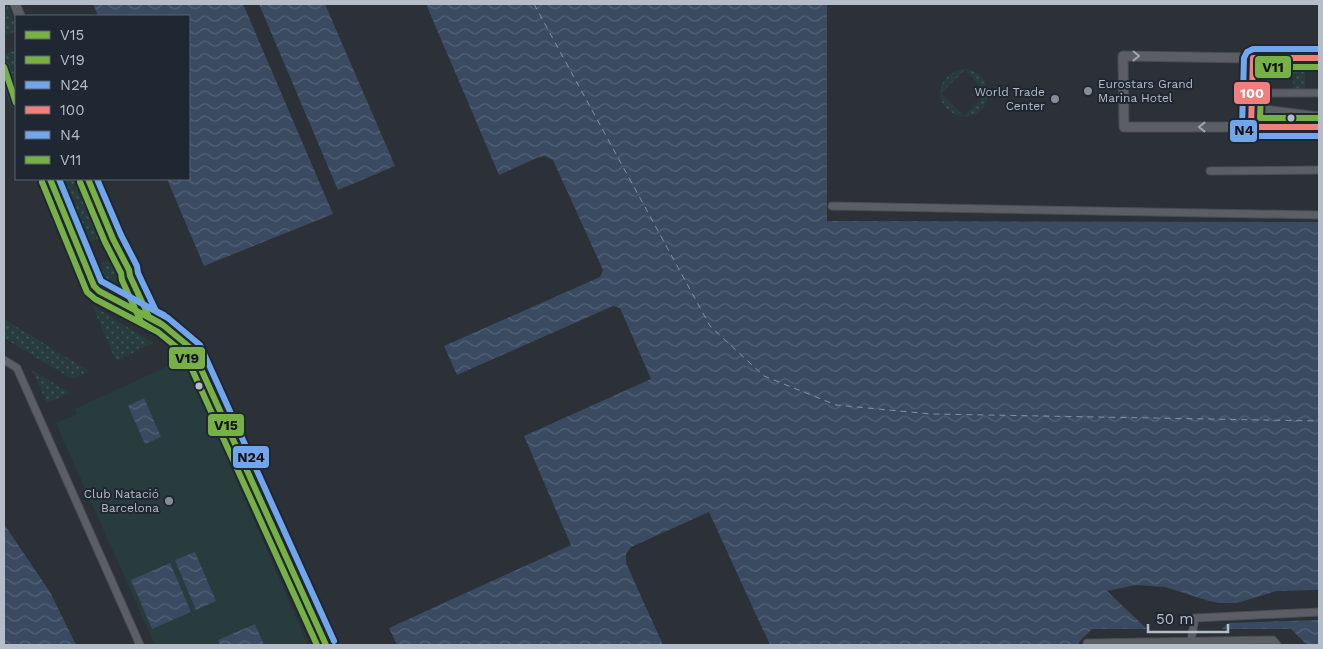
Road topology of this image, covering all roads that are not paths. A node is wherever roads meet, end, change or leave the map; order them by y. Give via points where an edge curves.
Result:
1 (1253, 58) junction
2 (1319, 58) edge
3 (1319, 67) edge
4 (4, 68) edge
5 (1260, 92) junction
6 (1319, 92) edge
7 (15, 99) edge
8 (1319, 116) edge
9 (1251, 126) junction
10 (1319, 127) edge
11 (1319, 170) edge
12 (1210, 171) dead end
13 (50, 180) edge
14 (88, 180) edge
15 (832, 206) dead end
16 (1319, 215) edge
17 (130, 276) junction
18 (105, 294) junction
19 (149, 318) junction
20 (4, 360) edge
21 (1319, 612) edge
22 (1191, 641) junction
23 (1087, 643) dead end
24 (140, 645) edge
25 (326, 645) edge
26 (1277, 645) edge

1 - 2 street
1 - 9 street
9 -> 1 street via 1124,127 1123,56
3 - 5 street via 1264,69
4 - 7 street
5 - 6 street
5 - 8 street via 1263,109
9 - 10 street
11 - 12 street
13 - 18 street via 92,279 99,291
14 - 17 street
15 - 16 street
17 - 18 street via 129,283 120,293
17 - 19 street
18 - 19 street
19 - 25 street via 163,325 192,349
20 - 24 street via 17,368
21 - 22 street via 1195,618
22 - 23 street
22 - 26 street via 1273,640

